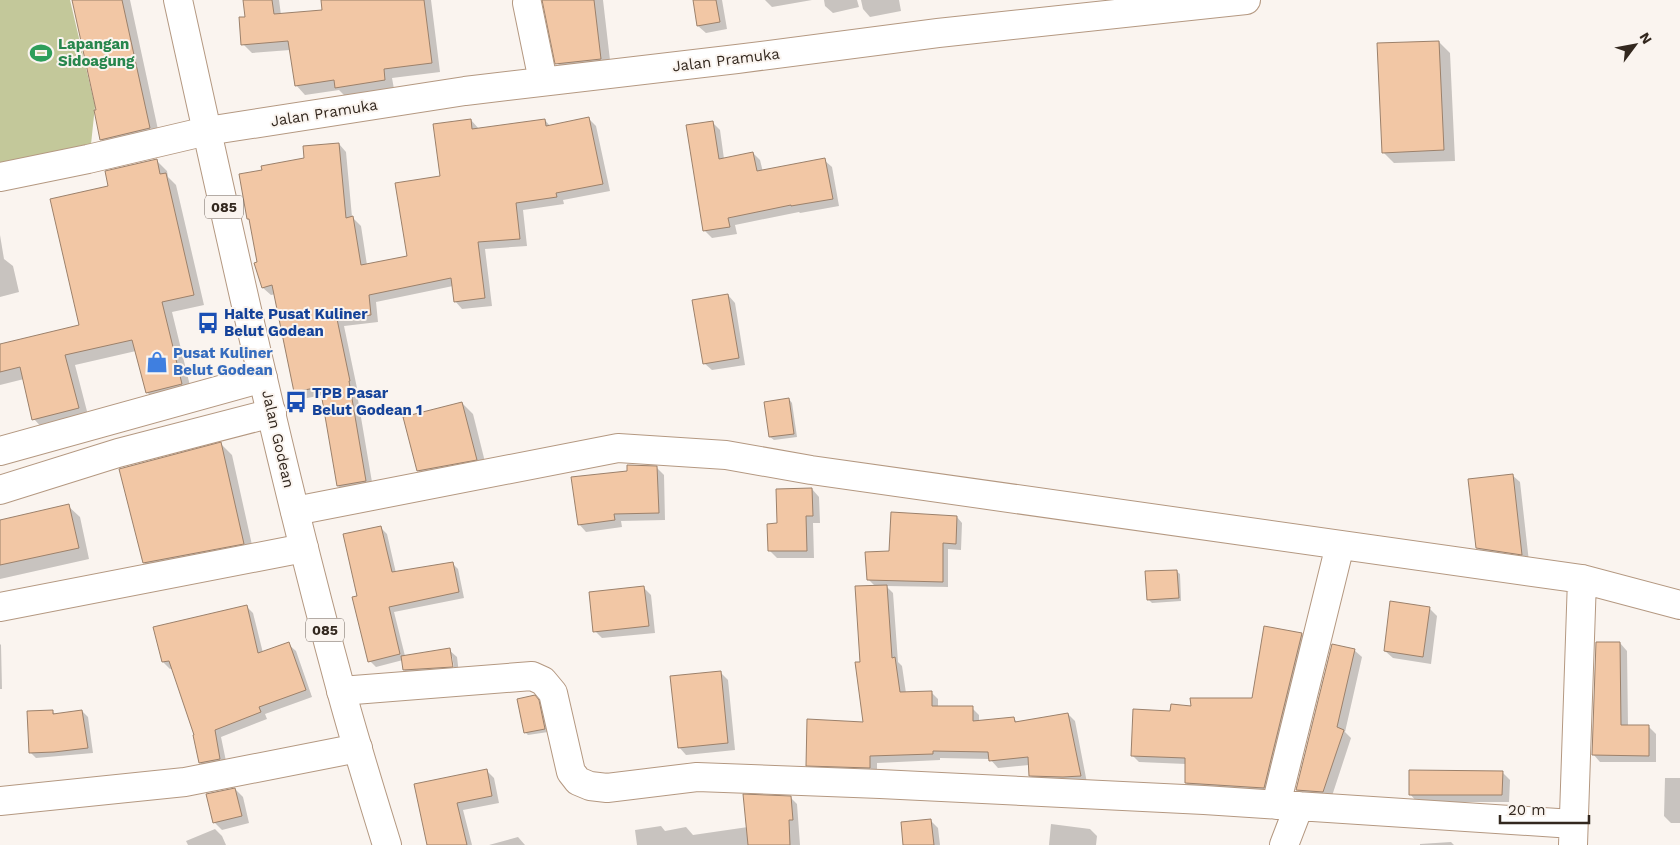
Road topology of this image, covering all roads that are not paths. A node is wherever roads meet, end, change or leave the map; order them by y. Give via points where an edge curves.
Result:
1 (178, 0) edge
2 (1246, 0) edge
3 (527, 2) dead end
4 (543, 81) junction
5 (207, 131) junction
6 (0, 177) edge
7 (263, 378) junction
8 (272, 414) junction
9 (0, 451) edge
10 (0, 490) edge
11 (295, 511) junction
12 (1340, 545) junction
13 (304, 548) junction
14 (1582, 578) junction
15 (1680, 605) edge
16 (0, 607) edge
17 (341, 691) junction
18 (358, 748) junction
19 (0, 801) edge
20 (1287, 806) junction
21 (1573, 834) edge
22 (387, 845) edge
23 (1284, 845) edge

1 - 5 street, Jalan Godean / 085
2 - 4 street, Jalan Pramuka via 938,32
3 - 4 street
4 - 5 street, Jalan Pramuka
5 - 6 street, Jalan Pramuka
5 - 7 street, Jalan Godean / 085
7 - 8 street, Jalan Godean / 085
7 - 9 street
8 - 10 street via 118,454
8 - 11 street, Jalan Godean / 085
11 - 12 street via 618,448 726,455 811,470
11 - 13 street, Jalan Godean / 085
12 - 14 street
12 - 20 street
13 - 16 street
13 - 17 street, Jalan Godean / 085
14 - 15 street
14 - 21 street
17 - 18 street, Jalan Godean / 085
17 - 20 street via 532,676 543,681 553,693 570,772 578,781 590,786 607,788 707,778
18 - 19 street via 185,782
18 - 22 street, Jalan Godean / 085
20 - 21 street
20 - 23 street

